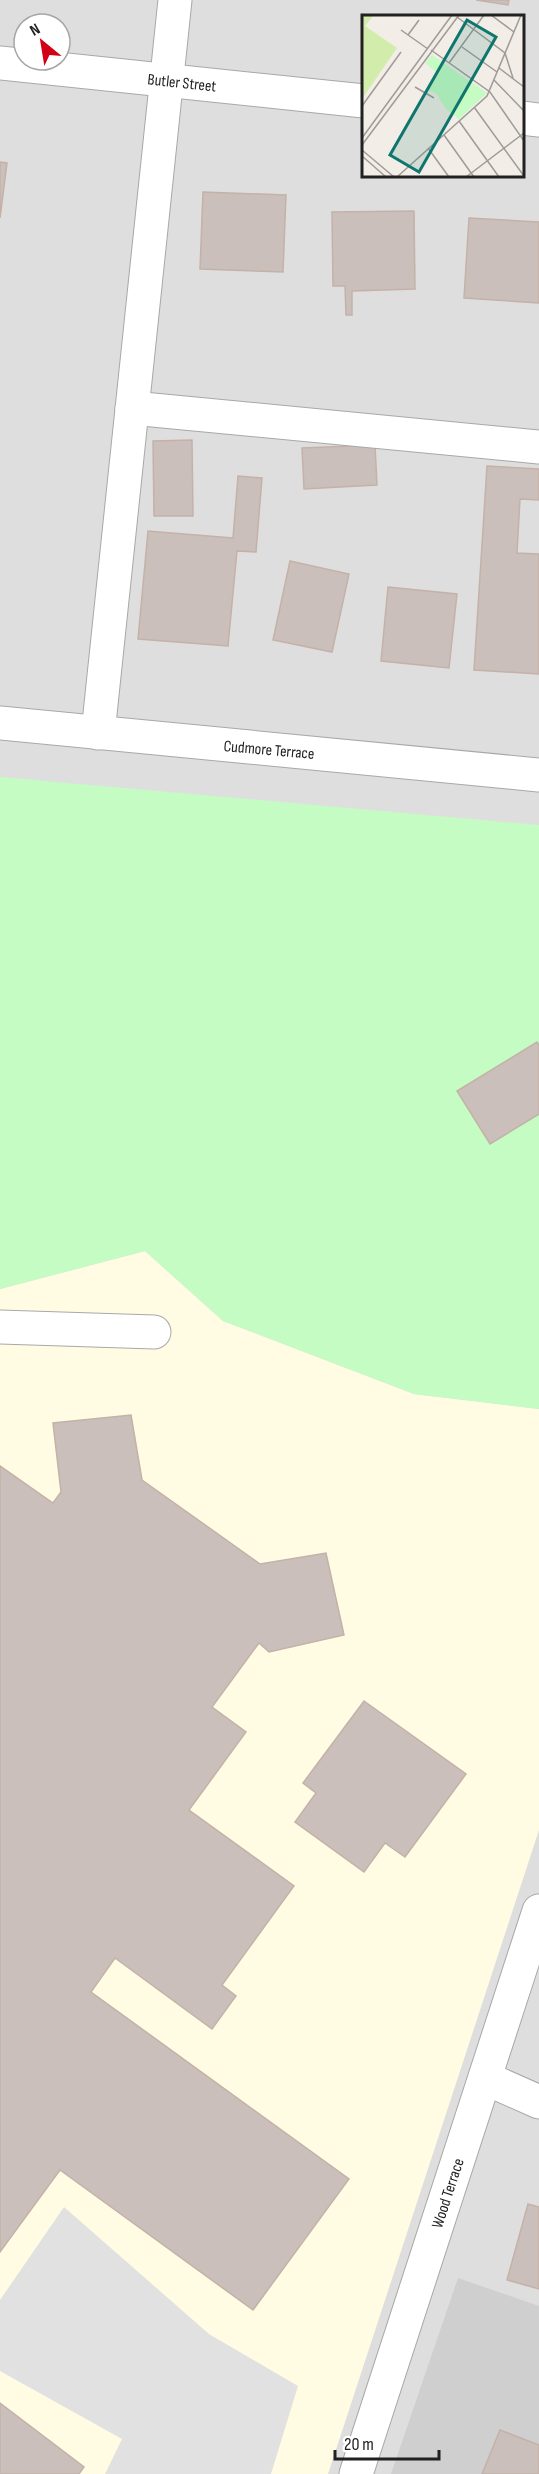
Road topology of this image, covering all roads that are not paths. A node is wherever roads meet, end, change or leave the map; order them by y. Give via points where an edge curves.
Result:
1 (175, 0) edge
2 (0, 63) edge
3 (167, 80) junction
4 (362, 101) edge
5 (524, 118) edge
6 (539, 120) edge
7 (132, 408) junction
8 (539, 447) edge
9 (0, 723) edge
10 (98, 733) junction
11 (539, 775) edge
12 (0, 1327) edge
13 (154, 1332) dead end
14 (539, 1911) edge
15 (484, 2078) junction
16 (539, 2102) edge
17 (356, 2474) edge

1 - 3 street
2 - 3 street, Butler Street
3 - 4 street, Butler Street
3 - 7 street
5 - 6 street
7 - 8 street
7 - 10 street
9 - 10 street, Cudmore Terrace
10 - 11 street, Cudmore Terrace
12 - 13 street
14 - 15 street, Wood Terrace
15 - 16 street
15 - 17 street, Wood Terrace

